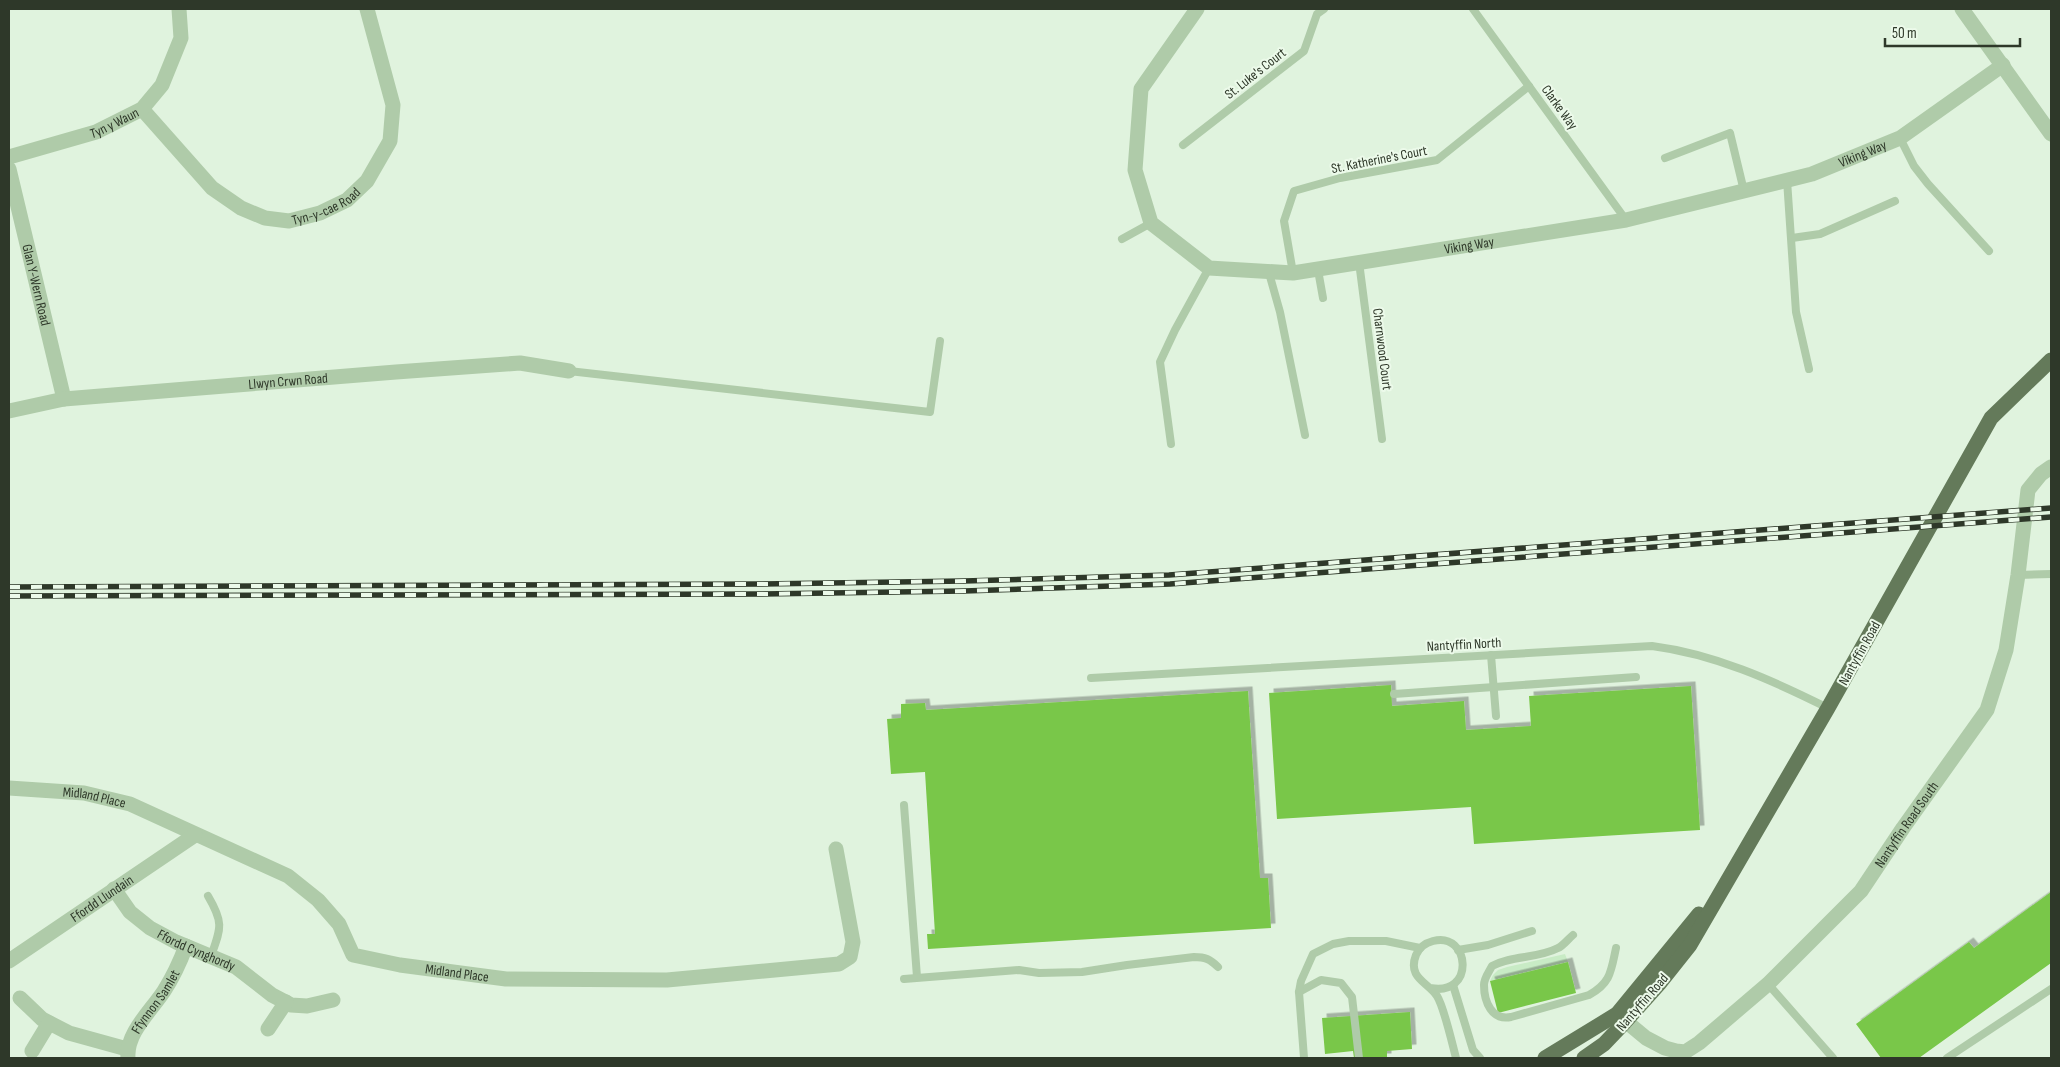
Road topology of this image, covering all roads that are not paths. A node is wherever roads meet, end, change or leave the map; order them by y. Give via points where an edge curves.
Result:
1 (179, 9) edge
2 (367, 9) edge
3 (1197, 9) edge
4 (1324, 9) edge
5 (1473, 9) edge
6 (1962, 9) edge
7 (2003, 65) junction
8 (1529, 86) junction
9 (142, 109) junction
10 (2051, 134) edge
11 (1900, 138) junction
12 (1183, 145) dead end
13 (9, 157) edge
14 (1666, 158) dead end
15 (9, 169) edge
16 (1787, 180) junction
17 (1744, 191) junction
18 (1895, 201) dead end
19 (1626, 220) junction
20 (1150, 223) junction
21 (1792, 238) junction
22 (1122, 239) dead end
23 (1989, 251) dead end
24 (1360, 262) junction
25 (1208, 268) junction
26 (1318, 270) junction
27 (1269, 273) junction
28 (1293, 274) junction
29 (1323, 298) dead end
30 (940, 341) dead end
31 (2051, 360) edge
32 (1809, 369) dead end
33 (569, 371) joint
34 (64, 400) junction
35 (9, 411) edge
36 (1305, 435) dead end
37 (1382, 439) dead end
38 (1171, 444) dead end
39 (2051, 467) edge
40 (2051, 574) edge
41 (2018, 575) junction
42 (1491, 656) junction
43 (1636, 677) dead end
44 (1091, 678) dead end
45 (1494, 687) junction
46 (1394, 694) dead end
47 (1828, 708) junction
48 (1496, 716) dead end
49 (9, 788) edge
50 (904, 805) dead end
51 (195, 835) junction
52 (836, 849) dead end
53 (114, 889) junction
54 (208, 896) dead end
55 (1532, 932) dead end
56 (1573, 935) dead end
57 (186, 946) junction
58 (1420, 948) junction
59 (1616, 948) dead end
60 (1458, 950) junction
61 (211, 956) junction
62 (9, 961) edge
63 (1218, 967) dead end
64 (917, 977) junction
65 (904, 979) dead end
66 (1768, 984) junction
67 (1453, 985) junction
68 (1430, 988) junction
69 (2051, 989) edge
70 (1299, 992) junction
71 (20, 998) dead end
72 (333, 1000) dead end
73 (286, 1002) junction
74 (1621, 1018) junction
75 (49, 1023) junction
76 (268, 1029) dead end
77 (32, 1051) dead end
78 (127, 1054) edge
79 (1304, 1058) edge
80 (1360, 1058) edge
81 (1456, 1058) edge
82 (1480, 1058) edge
83 (1545, 1058) edge
84 (1584, 1058) edge
85 (1833, 1058) edge
86 (1947, 1058) edge

1 - 9 street, Tyn y Waun via 181,38 162,85
2 - 9 street, Tyn-y-cae Road via 394,105 390,141 367,182 346,200 320,213 289,221 265,218 241,208 212,188
3 - 20 street via 1141,88 1135,170
4 - 12 lane, St. Luke's Court via 1317,14 1304,51
5 - 8 lane, Clarke Way
6 - 7 street
7 - 10 street
7 - 11 street, Viking Way
8 - 19 lane, Clarke Way
8 - 28 lane, St. Katherine's Court via 1437,160 1340,178 1294,191 1284,221
9 - 13 street, Tyn y Waun via 96,132
11 - 16 street, Viking Way via 1812,174
11 - 23 lane via 1914,166 1928,184
14 - 17 lane via 1730,133
15 - 34 street, Glan Y-Wern Road
16 - 17 street, Viking Way
16 - 21 lane
17 - 19 street, Viking Way
18 - 21 lane via 1820,234
19 - 24 street, Viking Way
20 - 22 lane
20 - 25 street
21 - 32 lane via 1796,312
24 - 26 street, Viking Way
24 - 37 lane, Charnwood Court
25 - 27 street, Viking Way
25 - 38 lane via 1160,362
26 - 28 street, Viking Way
26 - 29 lane
27 - 28 street, Viking Way
27 - 36 lane
30 - 33 lane via 930,412
31 - 47 main road, Nantyffin Road via 1991,418
33 - 34 street, Llwyn Crwn Road via 520,363
34 - 35 street, Llwyn Crwn Road
39 - 41 street, Nantyffin Road South via 2028,490
40 - 41 lane
41 - 66 street, Nantyffin Road South via 2006,650 1987,710 1861,891
42 - 44 lane, Nantyffin North
42 - 45 lane
42 - 47 lane, Nantyffin North via 1652,646 1732,665
43 - 45 lane
45 - 46 lane
45 - 48 lane
47 - 74 main road, Nantyffin Road via 1723,886
49 - 51 street, Midland Place via 84,792 130,804
50 - 64 lane
51 - 52 street, Midland Place via 288,876 318,900 339,924 353,954 400,965 506,978 667,980 839,964 850,957 853,942
51 - 53 street, Ffordd Llundain
53 - 57 street, Ffordd Cynghordy via 136,918
53 - 62 street, Ffordd Llundain
54 - 61 lane via 218,914 220,930
55 - 60 lane
56 - 59 lane via 1559,948 1492,966 1484,985 1489,1007 1495,1015 1511,1017 1589,995 1609,979
57 - 61 street, Ffordd Cynghordy
57 - 78 street, Ffynnon Samlet via 178,968 135,1032
58 - 60 lane via 1440,940 1447,941
58 - 68 lane via 1414,962 1415,970 1423,984
58 - 70 lane via 1386,941 1333,944 1314,954 1300,981
60 - 67 lane via 1463,965
61 - 73 street, Ffordd Cynghordy via 236,967
63 - 64 lane via 1204,957 1194,957 1082,972 1019,970
64 - 65 lane
66 - 74 street, Nantyffin Road South via 1685,1052 1665,1048 1646,1038
66 - 85 lane
67 - 68 lane
67 - 82 lane via 1473,1050
68 - 81 lane via 1438,997
69 - 86 lane
70 - 79 lane
70 - 80 lane via 1320,980 1341,983 1352,997
71 - 75 street
72 - 73 street, Ffordd Cynghordy via 307,1006
73 - 76 street
74 - 83 main road, Nantyffin Road
74 - 84 main road, Nantyffin Road via 1604,1044
75 - 77 street
75 - 78 street

